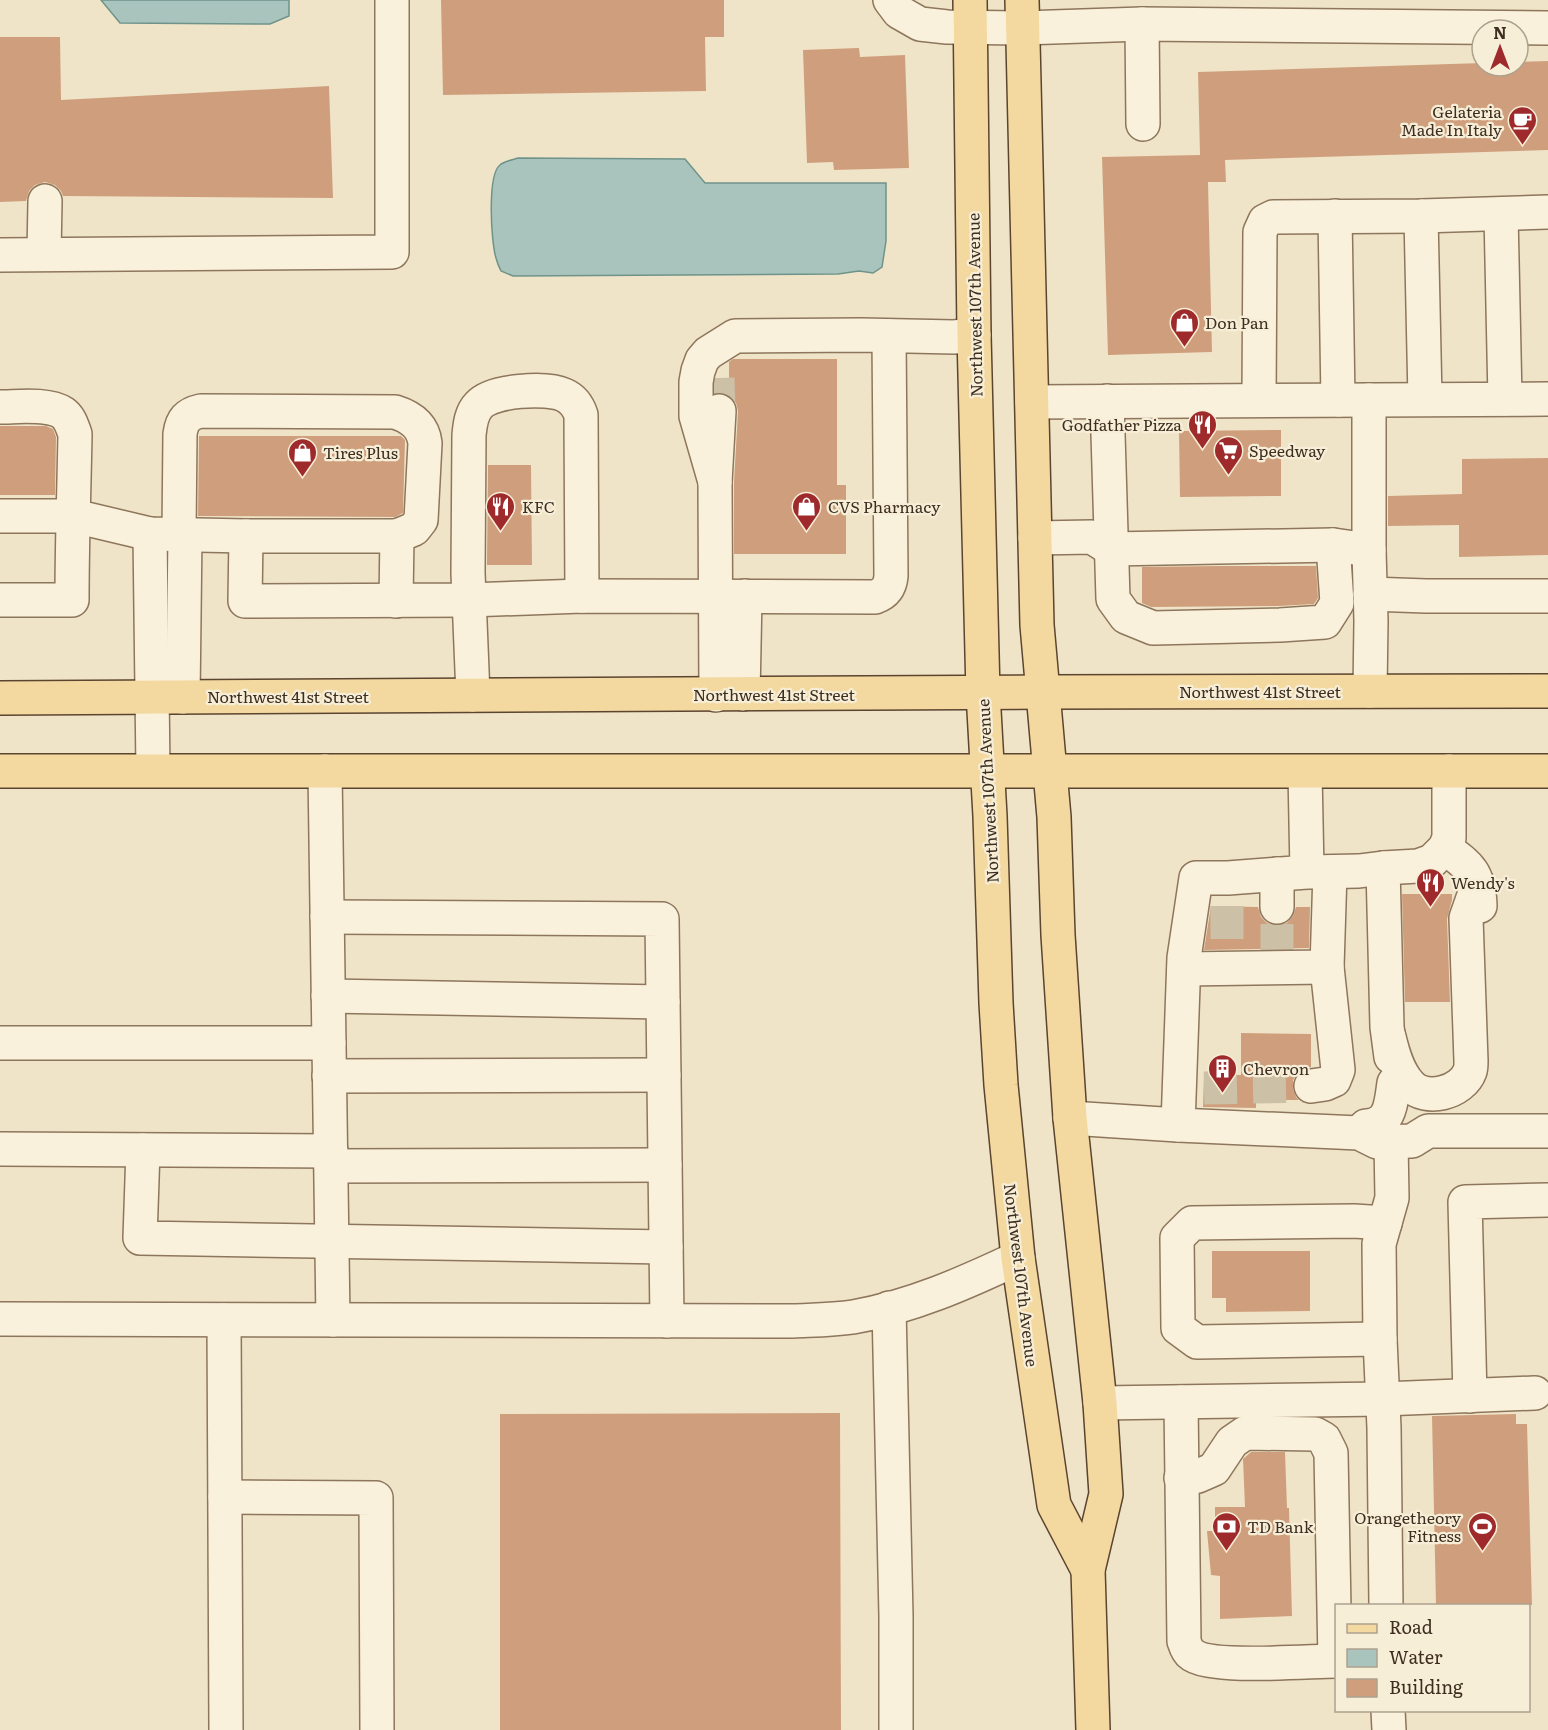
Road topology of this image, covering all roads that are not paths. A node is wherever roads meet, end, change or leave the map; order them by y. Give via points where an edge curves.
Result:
1 (392, 0) edge
2 (890, 0) edge
3 (970, 13) edge
4 (1022, 14) edge
5 (1142, 24) junction
6 (1548, 28) edge
7 (1143, 124) dead end
8 (45, 201) dead end
9 (1548, 212) edge
10 (1501, 214) junction
11 (1335, 216) junction
12 (1421, 216) junction
13 (44, 254) junction
14 (0, 255) edge
15 (974, 335) junction
16 (889, 336) junction
17 (726, 341) junction
18 (718, 378) tunnel mouth
19 (1425, 399) junction
20 (1505, 399) junction
21 (1548, 399) edge
22 (1259, 400) junction
23 (1353, 400) junction
24 (1107, 401) junction
25 (1032, 402) junction
26 (0, 407) edge
27 (719, 411) tunnel mouth
28 (715, 482) junction
29 (0, 516) edge
30 (74, 516) junction
31 (171, 534) junction
32 (246, 536) junction
33 (397, 536) junction
34 (1035, 538) junction
35 (1333, 545) junction
36 (1111, 549) junction
37 (1369, 550) junction
38 (1370, 594) junction
39 (582, 596) junction
40 (730, 596) junction
41 (1548, 596) edge
42 (0, 600) edge
43 (469, 600) junction
44 (396, 601) junction
45 (1370, 691) junction
46 (1548, 691) edge
47 (1044, 692) junction
48 (983, 693) junction
49 (730, 694) junction
50 (474, 695) junction
51 (168, 697) junction
52 (0, 698) edge
53 (153, 770) junction
54 (0, 771) edge
55 (325, 771) junction
56 (987, 771) junction
57 (1051, 771) junction
58 (1449, 771) junction
59 (1548, 771) edge
60 (1305, 772) junction
61 (1445, 848) junction
62 (1383, 868) junction
63 (1305, 872) junction
64 (1478, 884) junction
65 (1277, 907) tunnel mouth
66 (327, 917) junction
67 (1327, 967) junction
68 (1184, 969) junction
69 (328, 996) junction
70 (663, 1002) junction
71 (1389, 1037) junction
72 (0, 1043) edge
73 (329, 1043) junction
74 (664, 1074) junction
75 (329, 1076) junction
76 (1394, 1083) junction
77 (1311, 1086) tunnel mouth
78 (1070, 1118) junction
79 (1178, 1125) junction
80 (1428, 1131) junction
81 (1468, 1131) junction
82 (1548, 1131) edge
83 (1359, 1133) junction
84 (1391, 1142) junction
85 (0, 1149) edge
86 (143, 1150) junction
87 (331, 1158) junction
88 (665, 1165) junction
89 (1548, 1200) edge
90 (1385, 1223) junction
91 (332, 1241) junction
92 (666, 1247) junction
93 (1018, 1258) junction
94 (890, 1308) junction
95 (0, 1319) edge
96 (224, 1320) junction
97 (333, 1320) junction
98 (667, 1321) junction
99 (1380, 1339) junction
100 (1544, 1393) edge
101 (1470, 1396) junction
102 (1383, 1399) junction
103 (1181, 1402) junction
104 (1100, 1403) junction
105 (1181, 1478) junction
106 (225, 1497) junction
107 (1088, 1570) junction
108 (1386, 1604) edge
109 (1335, 1619) edge
110 (1335, 1661) edge
111 (1388, 1712) edge
112 (226, 1730) edge
113 (377, 1730) edge
114 (896, 1730) edge
115 (1093, 1730) edge
116 (1389, 1730) edge

1 - 13 lane via 392,252
2 - 3 lane via 899,12 920,24 947,27
3 - 4 lane
3 - 15 main road, Northwest 107th Avenue
4 - 5 lane
4 - 25 main road, Northwest 107th Avenue
5 - 6 lane
5 - 7 lane
8 - 13 lane
9 - 10 lane
10 - 12 lane
10 - 20 lane
11 - 12 lane
11 - 22 lane via 1273,217 1265,221 1260,232
11 - 23 lane
12 - 19 lane
13 - 14 lane
15 - 16 lane
15 - 48 main road, Northwest 107th Avenue
16 - 17 lane via 735,336
16 - 40 lane via 888,589 882,595 867,598
17 - 18 lane via 719,357
17 - 28 lane via 702,360 696,382 696,416
19 - 20 lane
19 - 23 lane
20 - 21 lane
22 - 23 lane
22 - 24 lane
23 - 37 lane
24 - 25 lane
24 - 36 lane
25 - 34 main road, Northwest 107th Avenue
26 - 30 lane via 51,409 71,421 75,434
27 - 28 lane
28 - 40 lane
29 - 30 lane
30 - 31 lane
30 - 42 lane via 72,600
31 - 32 lane
31 - 33 lane via 180,434 185,418 192,413 395,412 421,428 425,443 421,519 414,529
31 - 51 lane
32 - 33 lane
32 - 44 lane via 245,601
33 - 44 lane
34 - 36 lane via 1092,537
34 - 47 main road, Northwest 107th Avenue via 1037,625
35 - 36 lane
35 - 36 lane via 1337,603 1324,622 1153,628 1126,617 1113,599
35 - 37 lane
37 - 38 lane
38 - 41 lane
38 - 45 lane
39 - 40 lane
39 - 43 lane
39 - 43 lane via 581,415 572,400 556,392 528,391 503,393 484,400 473,415 469,435
40 - 49 lane
43 - 44 lane
43 - 50 lane
45 - 46 main road, Northwest 41st Street
45 - 47 main road, Northwest 41st Street
47 - 48 main road, Northwest 41st Street
47 - 57 main road, Northwest 107th Avenue
48 - 49 main road, Northwest 41st Street
48 - 56 main road, Northwest 107th Avenue
49 - 50 main road, Northwest 41st Street
50 - 51 main road, Northwest 41st Street
51 - 52 main road, Northwest 41st Street
51 - 53 lane
53 - 54 main road
53 - 55 main road
55 - 56 main road
55 - 66 lane
56 - 57 main road
56 - 93 main road, Northwest 107th Avenue via 999,1061
57 - 60 main road
57 - 78 main road, Northwest 107th Avenue
58 - 59 main road
58 - 60 main road
58 - 61 lane via 1450,832
60 - 63 lane
61 - 62 lane via 1425,865
61 - 64 lane via 1473,871
62 - 63 lane
62 - 71 lane
63 - 65 lane
63 - 67 lane
63 - 68 lane via 1228,892 1196,878
64 - 71 lane via 1466,918 1470,1071 1455,1089 1420,1093 1398,1067
64 - 81 lane via 1485,1051
66 - 69 lane
66 - 70 lane via 662,919
67 - 68 lane via 1227,962
67 - 77 lane via 1338,1070 1334,1080
68 - 79 lane via 1192,1088
69 - 70 lane
69 - 73 lane
70 - 74 lane
71 - 76 lane
72 - 73 lane
73 - 75 lane
74 - 75 lane
74 - 88 lane
75 - 87 lane
76 - 80 lane via 1408,1108
76 - 83 lane via 1388,1114
78 - 79 lane
78 - 104 main road, Northwest 107th Avenue
79 - 83 lane
80 - 81 lane
80 - 84 lane via 1412,1141
81 - 82 lane
83 - 84 lane via 1377,1142
84 - 90 lane via 1392,1198
85 - 86 lane
86 - 87 lane
86 - 91 lane via 141,1238
87 - 88 lane
87 - 91 lane
88 - 92 lane
89 - 101 lane via 1465,1202
90 - 99 lane via 1379,1244
90 - 99 lane via 1192,1223 1177,1238 1178,1328 1197,1342
91 - 92 lane
91 - 97 lane
92 - 98 lane
93 - 94 lane via 973,1280
93 - 107 main road, Northwest 107th Avenue via 1054,1505
94 - 98 lane via 852,1317 793,1321
94 - 114 lane
95 - 96 lane
96 - 97 lane
96 - 106 lane
97 - 98 lane
99 - 102 lane
100 - 101 lane
101 - 102 lane
102 - 103 lane
102 - 108 lane
103 - 104 lane
103 - 105 lane
104 - 107 main road, Northwest 107th Avenue via 1106,1494
105 - 109 lane via 1214,1469 1233,1442 1245,1433 1315,1434 1324,1438 1331,1453
105 - 110 lane via 1184,1641 1190,1654 1227,1663
106 - 112 lane
106 - 113 lane via 376,1498
107 - 115 main road, Northwest 107th Avenue
111 - 116 lane

